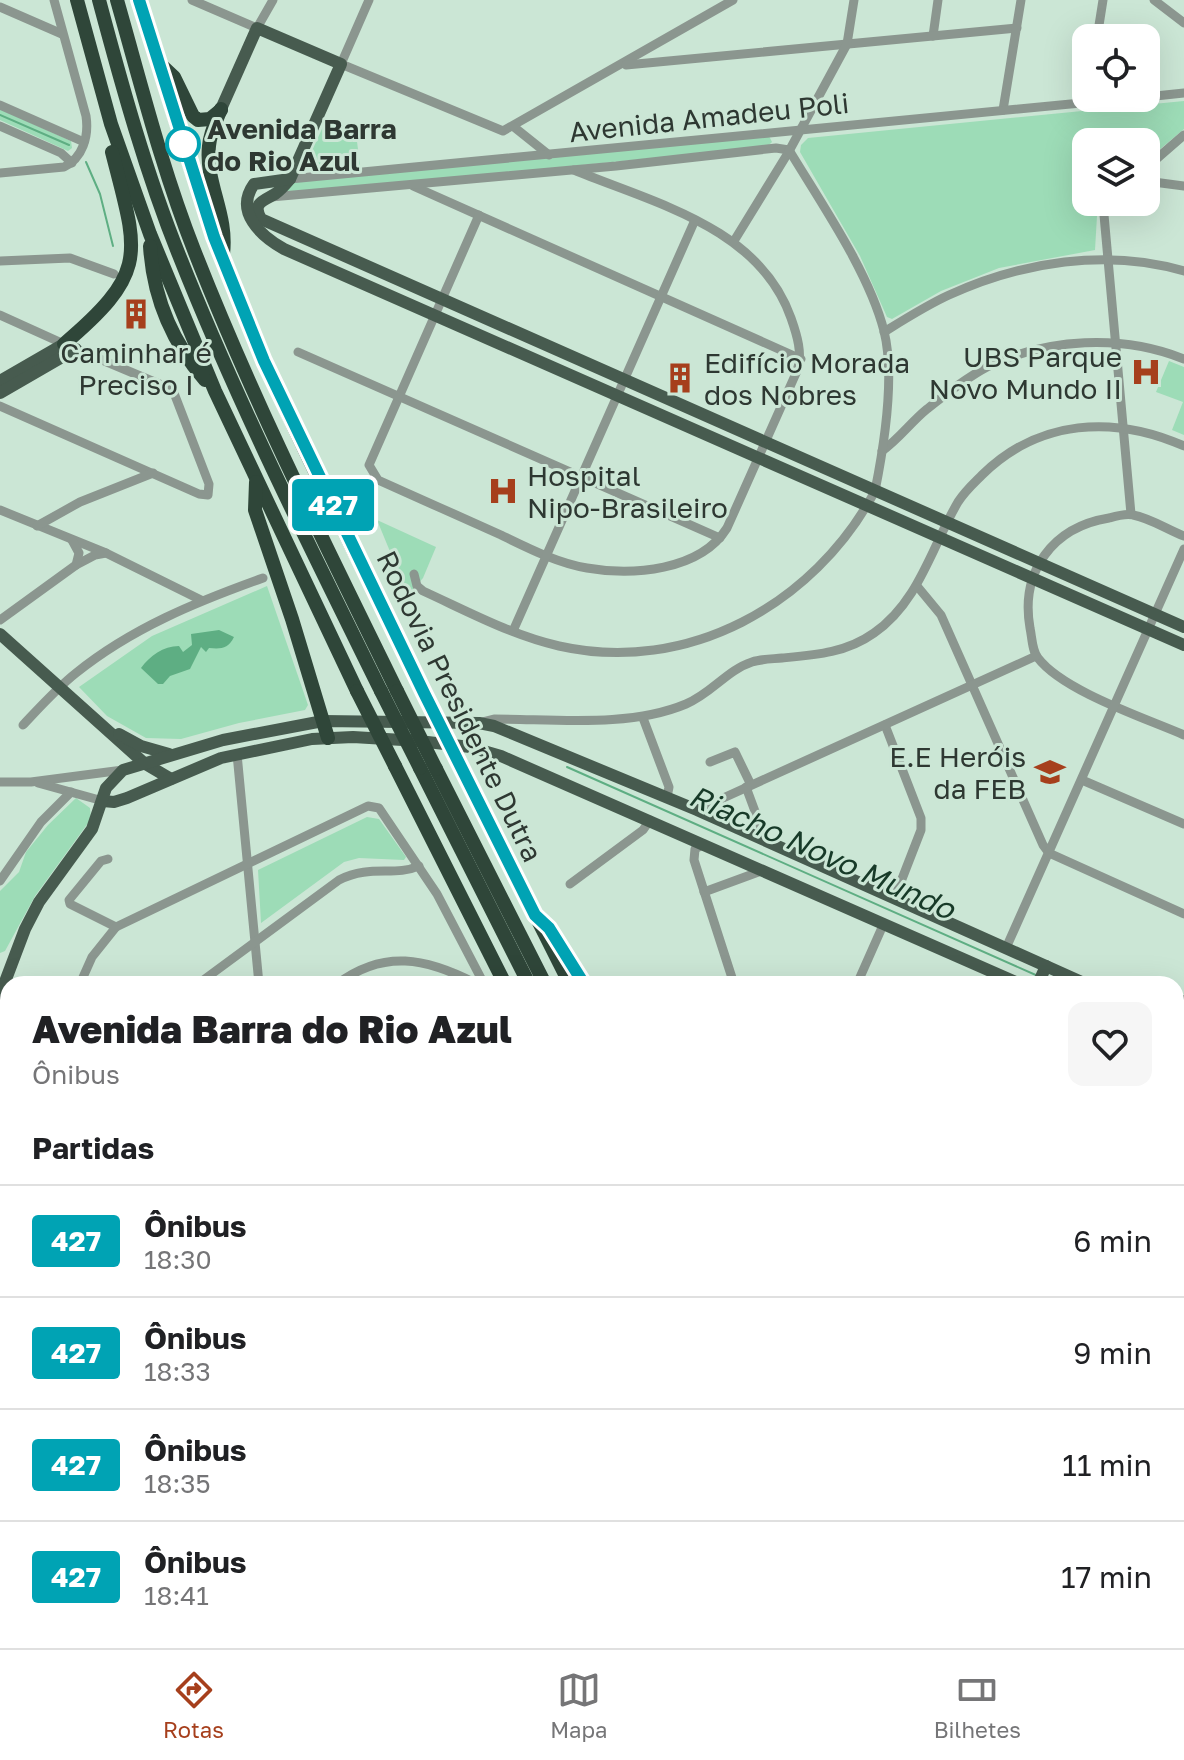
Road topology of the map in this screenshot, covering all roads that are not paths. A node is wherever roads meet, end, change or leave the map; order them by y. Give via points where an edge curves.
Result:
1 (54, 0) edge
2 (77, 0) edge
3 (99, 0) edge
4 (117, 0) edge
5 (139, 0) edge
6 (192, 0) edge
7 (273, 0) edge
8 (369, 0) edge
9 (733, 0) edge
10 (854, 0) edge
11 (938, 0) edge
12 (1021, 0) edge
13 (1103, 0) edge
14 (1154, 0) edge
15 (0, 7) edge
16 (1184, 23) edge
17 (1099, 24) edge
18 (257, 28) junction
19 (1017, 28) junction
20 (62, 34) junction
21 (933, 36) junction
22 (847, 44) junction
23 (158, 62) junction
24 (341, 64) junction
25 (622, 65) junction
26 (1184, 93) edge
27 (1160, 96) edge
28 (1072, 102) edge
29 (0, 105) edge
30 (221, 109) junction
31 (1003, 110) junction
32 (111, 124) junction
33 (0, 126) edge
34 (514, 127) junction
35 (800, 131) junction
36 (771, 133) junction
37 (1184, 135) edge
38 (84, 142) junction
39 (769, 149) junction
40 (789, 150) junction
41 (549, 155) junction
42 (1160, 156) edge
43 (72, 163) junction
44 (616, 166) junction
45 (574, 170) junction
46 (0, 173) edge
47 (290, 179) junction
48 (447, 181) junction
49 (1160, 183) edge
50 (410, 184) junction
51 (1184, 186) edge
52 (615, 187) junction
53 (268, 197) junction
54 (443, 199) junction
55 (479, 215) junction
56 (1104, 216) edge
57 (695, 220) junction
58 (280, 229) junction
59 (734, 241) junction
60 (274, 243) junction
61 (222, 258) junction
62 (1108, 259) junction
63 (0, 261) edge
64 (1184, 271) edge
65 (114, 274) dead end
66 (661, 296) junction
67 (442, 299) junction
68 (435, 314) junction
69 (0, 315) edge
70 (884, 332) junction
71 (1116, 343) junction
72 (70, 347) junction
73 (298, 352) dead end
74 (801, 359) junction
75 (1184, 359) edge
76 (624, 380) junction
77 (0, 381) edge
78 (0, 393) edge
79 (617, 395) junction
80 (399, 398) junction
81 (0, 406) edge
82 (1124, 427) junction
83 (765, 442) junction
84 (1184, 446) edge
85 (882, 451) junction
86 (758, 457) junction
87 (153, 473) junction
88 (581, 478) junction
89 (256, 479) junction
90 (875, 491) junction
91 (867, 505) junction
92 (0, 510) edge
93 (1131, 514) junction
94 (947, 523) junction
95 (37, 526) junction
96 (1184, 536) edge
97 (940, 537) junction
98 (720, 538) junction
99 (72, 540) junction
100 (1184, 549) edge
101 (106, 553) junction
102 (546, 556) junction
103 (1040, 563) junction
104 (76, 565) junction
105 (414, 574) dead end
106 (263, 578) dead end
107 (1033, 579) junction
108 (917, 586) junction
109 (201, 600) junction
110 (1155, 615) junction
111 (0, 620) edge
112 (1184, 627) edge
113 (1149, 630) junction
114 (513, 631) junction
115 (0, 634) edge
116 (1184, 645) edge
117 (1036, 656) junction
118 (972, 685) junction
119 (60, 687) junction
120 (1115, 705) junction
121 (643, 718) junction
122 (323, 721) junction
123 (479, 723) junction
124 (23, 725) dead end
125 (885, 725) junction
126 (105, 726) junction
127 (268, 731) junction
128 (1184, 735) edge
129 (328, 738) junction
130 (199, 746) junction
131 (237, 754) junction
132 (172, 755) junction
133 (710, 762) dead end
134 (144, 763) junction
135 (198, 767) junction
136 (123, 770) junction
137 (171, 779) junction
138 (1082, 780) junction
139 (0, 782) edge
140 (31, 782) junction
141 (748, 786) junction
142 (71, 792) junction
143 (667, 797) junction
144 (103, 801) junction
145 (703, 812) junction
146 (650, 820) junction
147 (1184, 824) edge
148 (766, 841) junction
149 (704, 844) junction
150 (1049, 853) junction
151 (108, 859) dead end
152 (247, 864) junction
153 (419, 866) junction
154 (764, 870) junction
155 (0, 881) edge
156 (570, 884) dead end
157 (704, 892) junction
158 (895, 897) junction
159 (1184, 914) edge
160 (535, 915) junction
161 (884, 923) junction
162 (116, 927) junction
163 (513, 935) junction
164 (255, 941) junction
165 (1006, 948) junction
166 (4, 967) edge
167 (1045, 968) junction
168 (84, 976) edge
169 (209, 976) edge
170 (258, 976) edge
171 (350, 976) edge
172 (463, 976) edge
173 (474, 976) edge
174 (501, 976) edge
175 (516, 976) edge
176 (526, 976) edge
177 (540, 976) edge
178 (551, 976) edge
179 (566, 976) edge
180 (579, 976) edge
181 (731, 976) edge
182 (861, 976) edge
183 (990, 976) edge
184 (1042, 976) edge
185 (1066, 976) edge

1 - 20 street
2 - 32 highway
3 - 163 highway, Rodovia Presidente Dutra, bridge via 178,253 251,422 420,768
4 - 163 highway, Rodovia Presidente Dutra, bridge via 193,249 296,483
5 - 23 highway, Rodovia Presidente Dutra
6 - 18 street
7 - 18 street
8 - 24 street
9 - 25 street
10 - 22 street
11 - 21 street
12 - 19 street
13 - 17 street
14 - 16 street
15 - 20 street
18 - 24 main road
18 - 30 main road
19 - 21 street
19 - 31 street
20 - 38 street via 86,116
21 - 22 street
22 - 25 street
22 - 35 street
23 - 30 highway via 174,77 198,120 210,119
23 - 61 highway, Rodovia Presidente Dutra
24 - 34 street via 497,131
24 - 47 main road
25 - 34 street
26 - 27 street
28 - 31 street, Avenida Amadeu Poli
29 - 38 street
30 - 61 highway via 209,156 226,231
31 - 35 street, Avenida Amadeu Poli
32 - 72 highway via 109,143 129,220 130,265 116,294
32 - 89 highway via 150,234 156,291 174,336 215,391
33 - 43 street
34 - 41 street
35 - 36 street, Avenida Amadeu Poli
35 - 40 street
36 - 39 street via 774,145
36 - 41 street, Avenida Amadeu Poli
37 - 42 street
38 - 43 street
39 - 40 street, Avenida Amadeu Poli
39 - 44 street, Avenida Amadeu Poli
40 - 59 street
40 - 70 street via 854,261
41 - 47 street, Avenida Amadeu Poli
43 - 46 street
44 - 45 street, Avenida Amadeu Poli
44 - 52 street via 611,176
45 - 48 street, Avenida Amadeu Poli
45 - 52 street
47 - 53 main road
47 - 60 main road via 258,182 249,193 253,224
48 - 50 street, Avenida Amadeu Poli
48 - 54 street
49 - 51 street
50 - 53 street, Avenida Amadeu Poli
50 - 54 street
52 - 57 street
53 - 58 main road via 257,212
54 - 55 street
55 - 66 street
55 - 67 street
56 - 62 street
57 - 59 street
57 - 66 street
58 - 60 main road
58 - 67 main road
59 - 74 street via 757,262 787,307
60 - 68 main road
61 - 160 highway, Rodovia Presidente Dutra, bridge via 264,361
62 - 64 street
62 - 70 street via 1012,271 981,281
62 - 71 street
63 - 65 street via 70,258
66 - 74 street
66 - 76 street
67 - 68 street
67 - 76 main road
68 - 79 main road
68 - 80 street
69 - 72 street
70 - 85 street via 888,392
71 - 75 street
71 - 82 street
71 - 85 street via 1057,345 985,368 923,412
72 - 77 main road
72 - 78 main road
72 - 87 street via 174,393 210,493 206,496
73 - 80 street
74 - 83 street
76 - 79 street
76 - 83 main road
79 - 86 main road
79 - 88 street
80 - 88 street
80 - 102 street via 369,465 378,480
81 - 87 street
82 - 84 street
82 - 93 street
82 - 94 street via 1059,432 1017,446 963,494
83 - 86 street
83 - 90 main road
85 - 90 street
86 - 91 main road
86 - 98 street
87 - 95 street
88 - 98 street
88 - 102 street
89 - 122 highway via 255,510
89 - 174 highway, bridge
90 - 91 street
90 - 94 main road
91 - 97 main road
91 - 114 street via 799,586 744,622 687,645 653,652 585,651
92 - 95 street
93 - 96 street
93 - 103 street via 1070,529
94 - 97 street
94 - 103 main road
95 - 99 street
97 - 107 main road
97 - 108 street
98 - 102 street via 693,558 635,571 587,568
99 - 101 street
99 - 104 street via 79,553
100 - 110 street
101 - 104 street
101 - 109 street
102 - 114 street
103 - 107 street
103 - 110 main road
104 - 111 street
105 - 114 street via 423,591
106 - 109 street
107 - 113 main road
107 - 117 street via 1027,603
108 - 118 street via 941,615
108 - 121 street via 881,628 847,648 753,661 693,701
109 - 119 street via 142,628
110 - 112 main road
110 - 113 street
113 - 116 main road
113 - 120 street
115 - 119 main road
117 - 118 street
117 - 120 street via 1072,685
118 - 125 street
118 - 150 street
119 - 124 street
119 - 126 main road
120 - 128 street
120 - 138 street
121 - 123 street
121 - 143 street via 669,787
122 - 123 main road
122 - 127 main road
122 - 129 highway
123 - 143 main road
125 - 141 street
125 - 158 street via 922,825
126 - 132 main road via 141,746
126 - 134 main road
127 - 130 main road
127 - 131 main road via 261,742 242,747
129 - 131 main road
129 - 146 main road via 457,745 495,754
130 - 132 main road
130 - 135 main road via 203,756
131 - 135 main road
131 - 152 street
132 - 134 main road
133 - 141 street via 735,752
134 - 136 main road
134 - 137 main road
135 - 137 main road
136 - 140 street
136 - 144 main road via 106,788
137 - 144 main road via 119,801
138 - 147 street
138 - 150 street
139 - 140 street
140 - 142 street
141 - 145 street
141 - 148 street
142 - 144 street
142 - 155 street via 41,822
143 - 145 main road
144 - 166 main road via 92,829 39,902
145 - 148 main road
146 - 149 main road
146 - 156 street
148 - 158 main road
149 - 154 main road
149 - 157 street via 693,854
150 - 159 street
150 - 165 street
151 - 162 street via 71,896 70,904
152 - 153 street via 364,807 379,808
152 - 162 street
152 - 164 street
153 - 164 street via 347,876
153 - 173 street
154 - 157 street
154 - 161 main road
157 - 181 street
158 - 165 main road
160 - 179 highway, Rodovia Presidente Dutra
160 - 180 highway
161 - 182 street
161 - 183 main road
162 - 168 street
163 - 175 highway via 508,958
163 - 176 highway, Rodovia Presidente Dutra
163 - 177 highway, Rodovia Presidente Dutra
163 - 178 highway via 532,942
164 - 169 street
164 - 170 street
165 - 167 main road
167 - 184 main road
167 - 185 main road
171 - 172 street via 402,960

